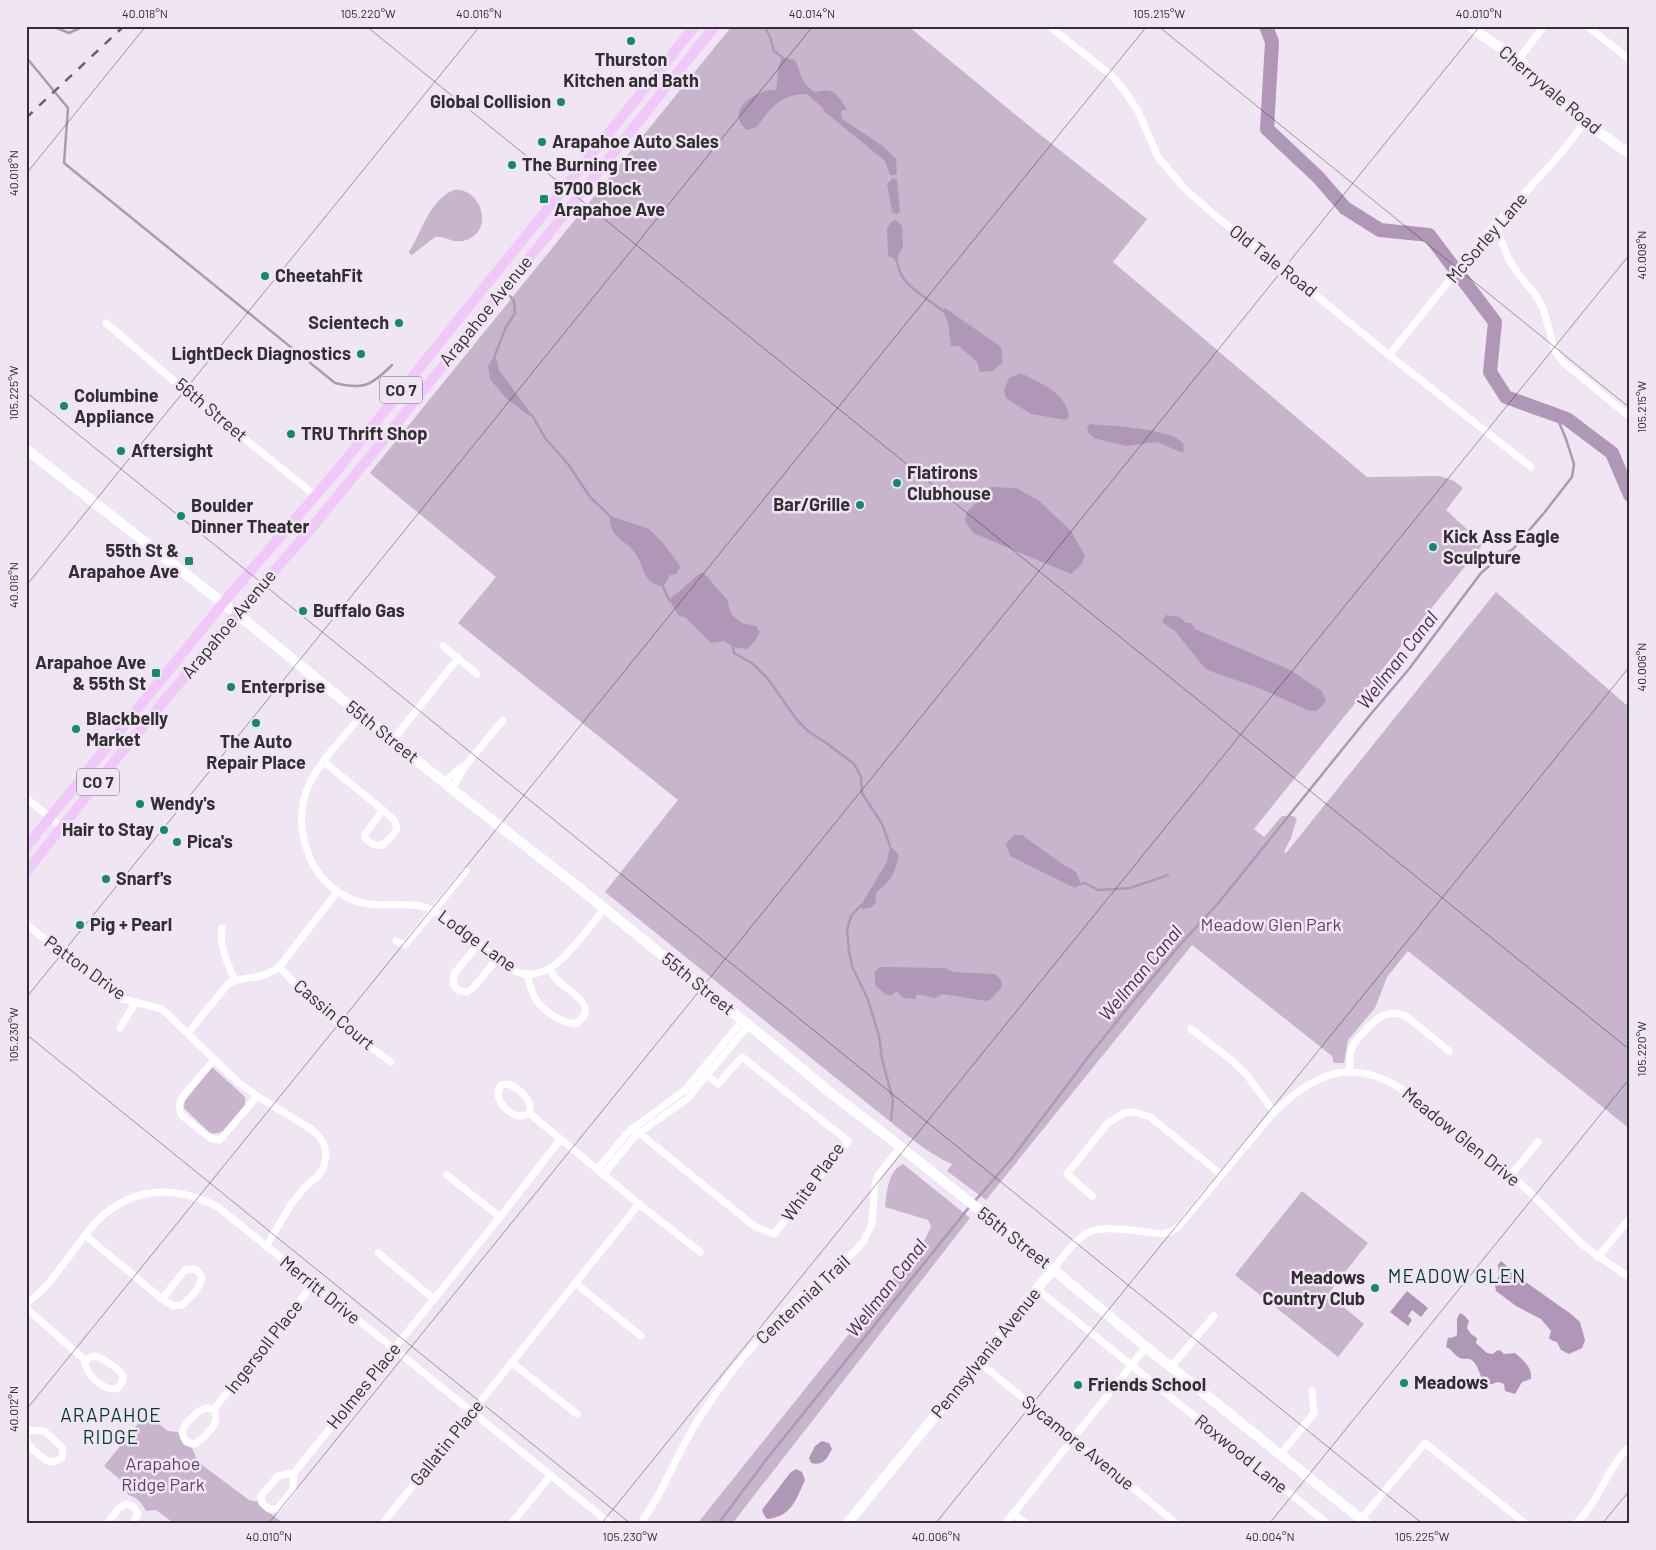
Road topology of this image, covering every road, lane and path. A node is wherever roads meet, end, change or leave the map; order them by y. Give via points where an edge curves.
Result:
1 (696, 26) edge
2 (715, 26) edge
3 (1049, 26) edge
4 (1470, 26) edge
5 (1544, 26) edge
6 (1587, 26) edge
7 (1518, 60) junction
8 (1630, 60) edge
9 (1586, 122) junction
10 (1630, 154) edge
11 (1495, 224) junction
12 (106, 324) dead end
13 (1389, 355) junction
14 (1630, 417) edge
15 (26, 449) edge
16 (1531, 467) dead end
17 (316, 496) junction
18 (223, 604) junction
19 (237, 614) junction
20 (443, 646) dead end
21 (458, 658) junction
22 (477, 674) dead end
23 (362, 714) junction
24 (503, 720) dead end
25 (393, 740) junction
26 (324, 762) junction
27 (466, 765) junction
28 (448, 786) junction
29 (26, 798) edge
30 (383, 810) junction
31 (50, 817) junction
32 (62, 827) junction
33 (26, 846) edge
34 (466, 870) dead end
35 (26, 872) edge
36 (337, 892) junction
37 (604, 908) junction
38 (434, 910) junction
39 (26, 924) edge
40 (222, 928) dead end
41 (396, 941) dead end
42 (478, 944) junction
43 (497, 959) junction
44 (279, 967) junction
45 (549, 969) junction
46 (527, 974) junction
47 (235, 980) junction
48 (135, 1003) junction
49 (746, 1023) junction
50 (120, 1028) dead end
51 (1191, 1029) dead end
52 (188, 1033) junction
53 (1449, 1051) dead end
54 (214, 1060) junction
55 (391, 1062) dead end
56 (701, 1071) junction
57 (1350, 1071) junction
58 (708, 1076) junction
59 (257, 1096) junction
60 (1274, 1112) junction
61 (529, 1113) junction
62 (636, 1131) junction
63 (560, 1140) junction
64 (1538, 1142) dead end
65 (901, 1147) junction
66 (600, 1172) junction
67 (1511, 1174) junction
68 (447, 1175) dead end
69 (1222, 1175) junction
70 (1092, 1196) dead end
71 (640, 1204) junction
72 (500, 1217) junction
73 (1630, 1218) edge
74 (86, 1236) junction
75 (266, 1246) junction
76 (700, 1252) dead end
77 (378, 1253) dead end
78 (1598, 1257) junction
79 (1053, 1269) junction
80 (1630, 1278) edge
81 (575, 1283) junction
82 (313, 1284) junction
83 (1037, 1289) junction
84 (162, 1299) junction
85 (434, 1299) junction
86 (26, 1303) edge
87 (26, 1308) edge
88 (1214, 1316) dead end
89 (641, 1336) dead end
90 (1146, 1347) junction
91 (393, 1349) junction
92 (85, 1360) junction
93 (512, 1362) junction
94 (979, 1362) junction
95 (1132, 1365) junction
96 (1171, 1367) junction
97 (1312, 1391) dead end
98 (214, 1409) junction
99 (472, 1412) junction
100 (576, 1414) dead end
101 (26, 1431) edge
102 (1073, 1438) junction
103 (1630, 1446) edge
104 (1281, 1454) junction
105 (294, 1473) junction
106 (551, 1475) junction
107 (1013, 1514) junction
108 (1364, 1521) edge
109 (107, 1524) edge
110 (132, 1524) edge
111 (382, 1524) edge
112 (511, 1524) edge
113 (611, 1524) edge
114 (640, 1524) edge
115 (847, 1524) edge
116 (1005, 1524) edge
117 (1028, 1524) edge
118 (1177, 1524) edge
119 (1328, 1524) edge
120 (1526, 1524) edge
121 (1575, 1524) edge

1 - 17 main road, Arapahoe Avenue / CO 7
2 - 19 main road, Arapahoe Avenue / CO 7 via 371,456
3 - 13 street, Old Tale Road via 1111,75 1124,90 1138,111 1158,157 1184,188
4 - 7 main road, Cherryvale Road
5 - 7 street
6 - 8 street
7 - 9 main road, Cherryvale Road via 1537,82
9 - 10 main road, Cherryvale Road
9 - 11 street, McSorley Lane
11 - 13 street, McSorley Lane
11 - 14 street via 1508,258 1543,308 1555,351 1563,362
12 - 17 street, 56th Street
13 - 16 street, Old Tale Road
15 - 18 main road, 55th Street
17 - 18 main road, Arapahoe Avenue / CO 7
18 - 19 main road, 55th Street
18 - 31 main road, Arapahoe Avenue / CO 7
19 - 23 main road, 55th Street
19 - 32 main road, Arapahoe Avenue / CO 7
20 - 21 street
21 - 22 street
21 - 25 street
23 - 25 main road, 55th Street
23 - 26 street, Lodge Lane
24 - 27 street
25 - 28 main road, 55th Street
26 - 30 street
26 - 36 street, Lodge Lane via 303,798 302,831 312,863
27 - 28 street
27 - 28 street via 455,772
28 - 37 main road, 55th Street
29 - 31 street
30 - 30 street via 395,821 397,829 384,844 372,845 365,834
31 - 32 street
31 - 33 main road, Arapahoe Avenue / CO 7
32 - 35 main road, Arapahoe Avenue / CO 7
34 - 38 street
36 - 38 street, Lodge Lane via 370,905 410,904
36 - 44 street
37 - 45 street
37 - 49 main road, 55th Street
38 - 41 street via 404,945
38 - 42 street, Lodge Lane
39 - 48 street, Patton Drive via 119,998
40 - 47 street via 222,948
42 - 43 street, Lodge Lane
42 - 43 street via 454,974 453,984 459,991 472,989
43 - 46 street, Lodge Lane via 515,972
44 - 47 street via 260,976
44 - 55 street, Cassin Court via 313,1002
45 - 46 street, Lodge Lane
45 - 46 street, Lodge Lane via 584,1004 584,1015 575,1024 563,1021 546,1010 535,998
47 - 52 street via 228,984
48 - 50 street
48 - 52 street, Patton Drive via 162,1009
49 - 56 street
49 - 58 street
49 - 65 main road, 55th Street
51 - 60 street via 1246,1074
52 - 54 street, Patton Drive
53 - 57 street via 1407,1017 1392,1012 1374,1021 1358,1039 1351,1052
54 - 59 street, Patton Drive
54 - 59 street via 184,1096 179,1105 181,1115 210,1138 220,1140
56 - 58 street
56 - 62 street via 680,1095
57 - 60 street, Meadow Glen Drive via 1338,1072 1302,1088
57 - 67 street, Meadow Glen Drive via 1386,1079
58 - 62 street via 680,1105
58 - 62 street, White Place via 718,1084 742,1057 848,1140 774,1234 754,1226
59 - 75 street, Patton Drive via 311,1129 324,1145 326,1156 319,1175 290,1206
60 - 69 street, Pennsylvania Avenue
61 - 61 street via 515,1114 501,1103 497,1098 501,1085 509,1084 525,1095
61 - 63 street
62 - 66 street via 620,1140
63 - 66 street
63 - 72 street, Holmes Place
64 - 67 street
65 - 79 main road, 55th Street
65 - 114 street, Centennial Trail via 884,1167 876,1183 872,1224 863,1242 786,1311 722,1384 692,1430
66 - 71 street
67 - 78 street, Meadow Glen Drive
68 - 72 street
69 - 70 street via 1150,1118 1135,1112 1124,1113 1106,1124 1067,1174
69 - 79 street, Pennsylvania Avenue via 1179,1226 1170,1232 1092,1230 1073,1245
71 - 76 street
71 - 81 street, Gallatin Place
72 - 85 street, Holmes Place
73 - 78 street
74 - 75 street, Merritt Drive via 112,1208 136,1197 162,1191 191,1195 218,1206
74 - 84 street
74 - 86 street, Merritt Drive via 40,1294
75 - 82 street, Merritt Drive
77 - 85 street
78 - 80 street, Meadow Glen Drive
79 - 83 main road, Pennsylvania Avenue
79 - 90 main road, 55th Street
81 - 89 street
81 - 93 street, Gallatin Place
82 - 91 street, Merritt Drive
82 - 98 street, Ingersoll Place
83 - 94 main road, Pennsylvania Avenue
83 - 95 street, Roxwood Lane
84 - 84 street via 173,1306 182,1305 199,1287 202,1277 198,1270 186,1270
85 - 91 street, Holmes Place
87 - 92 street
88 - 96 street
90 - 95 street
90 - 96 main road, 55th Street
91 - 99 street, Merritt Drive
91 - 105 street, Holmes Place
92 - 92 street via 100,1357 121,1373 121,1385 117,1389 108,1389 88,1374
93 - 99 street, Gallatin Place
93 - 100 street
94 - 102 street, Sycamore Avenue
94 - 115 main road, Pennsylvania Avenue
95 - 102 street
95 - 119 street, Roxwood Lane
96 - 104 main road, 55th Street
97 - 104 street via 1314,1413
98 - 98 street, Ingersoll Place via 198,1411 183,1430 186,1442 195,1444 201,1440 214,1424
99 - 106 street, Merritt Drive
99 - 111 street, Gallatin Place
101 - 101 street via 44,1431 63,1448 62,1458 47,1462 27,1442
102 - 107 street
102 - 118 street, Sycamore Avenue
103 - 121 street
104 - 108 main road, 55th Street
105 - 105 street, Holmes Place via 278,1476 261,1496 262,1503 269,1510 277,1509 293,1489
106 - 112 street
106 - 113 street, Merritt Drive
107 - 116 street
107 - 117 street
108 - 120 street via 1425,1442
109 - 110 street via 126,1504 133,1506 138,1514

